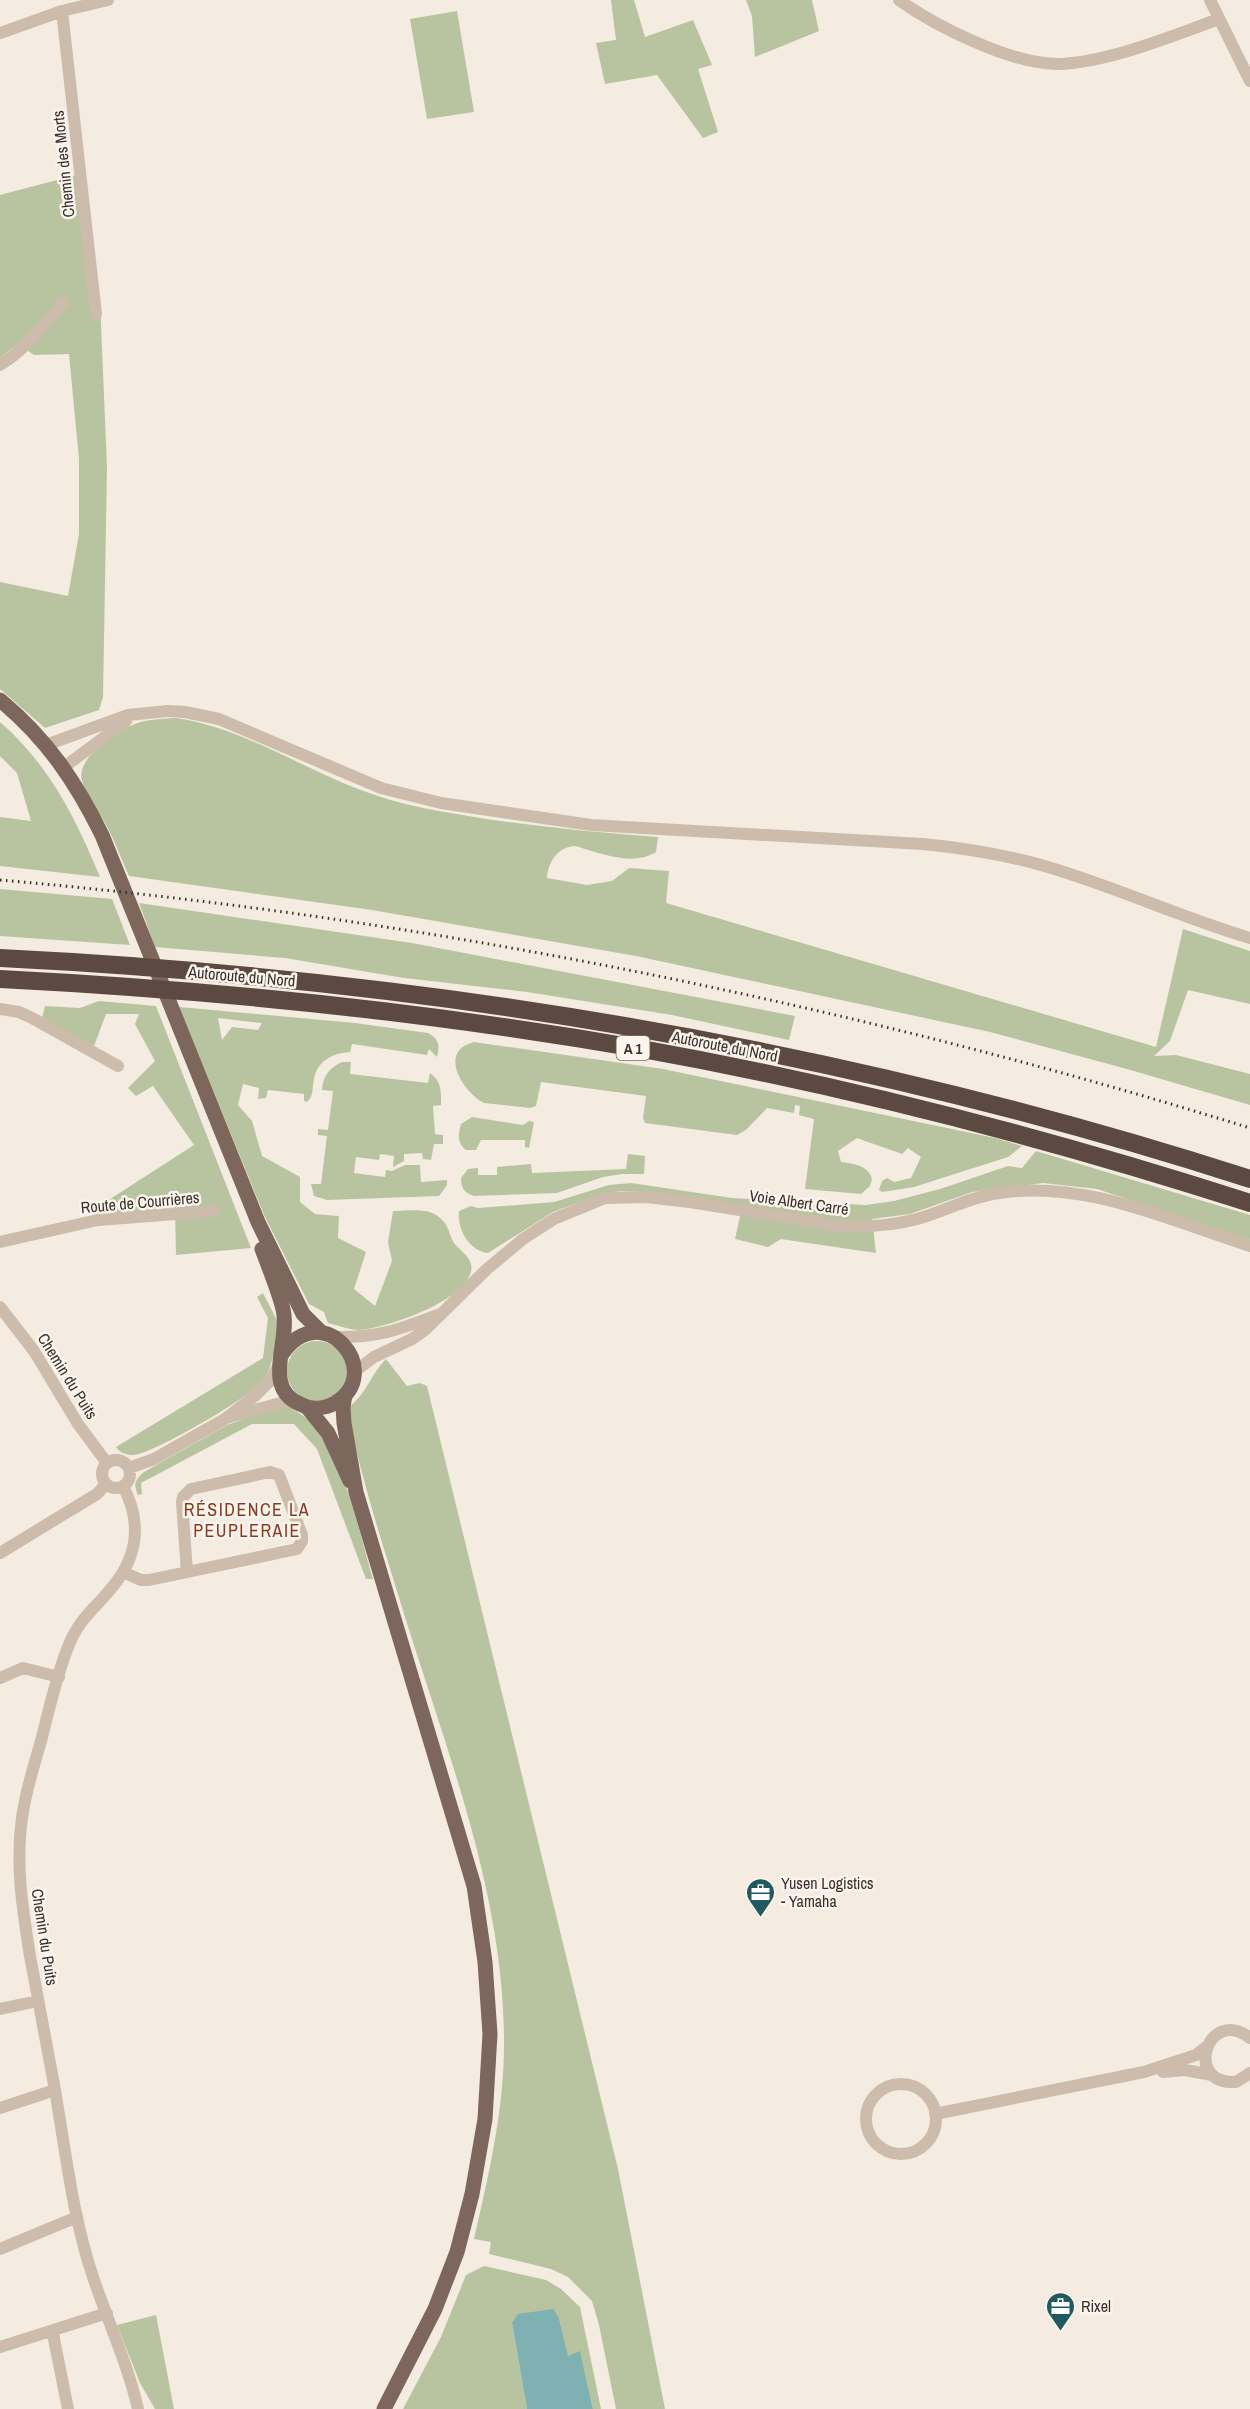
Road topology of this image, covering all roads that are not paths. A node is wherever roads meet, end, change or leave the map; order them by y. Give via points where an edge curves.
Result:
1 (108, 0) edge
2 (899, 0) edge
3 (1210, 0) edge
4 (62, 11) junction
5 (1219, 19) junction
6 (0, 33) edge
7 (1250, 81) edge
8 (63, 302) dead end
9 (96, 314) dead end
10 (0, 365) edge
11 (0, 700) edge
12 (136, 714) junction
13 (46, 745) junction
14 (64, 767) junction
15 (1250, 938) edge
16 (0, 958) edge
17 (0, 979) edge
18 (0, 1009) edge
19 (118, 1066) dead end
20 (1250, 1179) edge
21 (1250, 1203) edge
22 (214, 1211) dead end
23 (258, 1222) junction
24 (0, 1242) edge
25 (1250, 1246) edge
26 (0, 1307) edge
27 (441, 1313) junction
28 (328, 1335) junction
29 (280, 1359) junction
30 (354, 1372) junction
31 (345, 1395) junction
32 (303, 1406) junction
33 (225, 1419) junction
34 (107, 1463) junction
35 (129, 1468) junction
36 (106, 1484) junction
37 (123, 1486) junction
38 (356, 1492) junction
39 (0, 1553) edge
40 (123, 1572) junction
41 (187, 1572) junction
42 (58, 1677) junction
43 (0, 1678) edge
44 (38, 2001) junction
45 (0, 2009) edge
46 (1250, 2038) edge
47 (1206, 2047) junction
48 (1144, 2072) junction
49 (1250, 2073) edge
50 (1212, 2075) junction
51 (55, 2090) junction
52 (0, 2108) edge
53 (935, 2114) junction
54 (76, 2217) junction
55 (0, 2249) edge
56 (107, 2313) junction
57 (54, 2331) junction
58 (0, 2347) edge
59 (68, 2409) edge
60 (138, 2409) edge
61 (384, 2409) edge

1 - 4 street
2 - 5 street via 973,40 1018,58 1046,64 1098,58
3 - 5 street
4 - 6 street
4 - 9 street, Chemin des Morts
5 - 7 street
8 - 10 street via 32,339
11 - 13 main road
12 - 13 street
12 - 14 street
12 - 15 street via 168,711 219,719 381,788 441,803 591,825 923,844 1016,858
13 - 14 main road
14 - 23 main road via 114,864
16 - 20 highway, Autoroute du Nord / A 1 via 350,985 620,1024 926,1088 1053,1120
17 - 21 highway, Autoroute du Nord / A 1 via 286,999 453,1019 644,1050 969,1120 1119,1161
18 - 19 street via 32,1018
22 - 24 street, Route de Courrières via 98,1220
23 - 28 main road via 303,1314
23 - 29 main road via 261,1244 283,1309 285,1332
25 - 27 street, Voie Albert Carré via 1101,1197 1035,1189 978,1197 917,1219 864,1227 621,1196 586,1204 523,1239
26 - 34 street, Chemin du Puits via 34,1351
27 - 28 street, Voie Albert Carré via 386,1334
27 - 30 street, Voie Albert Carré via 412,1339 374,1357
28 - 29 main road via 309,1333 298,1337 288,1344
28 - 30 main road via 342,1342 351,1355
29 - 32 main road via 282,1387
29 - 33 street via 271,1380
30 - 31 main road
31 - 32 main road via 332,1405
31 - 38 main road via 344,1423
32 - 33 street via 284,1402
32 - 38 main road via 328,1432
33 - 35 street via 154,1459
34 - 35 street via 116,1459
34 - 36 street via 103,1472
35 - 37 street via 129,1478
36 - 37 street
36 - 39 street via 97,1494
37 - 40 street, Chemin du Puits via 136,1519 133,1547
38 - 61 main road via 474,1886 490,2034 485,2119 457,2252 435,2308
40 - 41 street via 141,1580
40 - 42 street, Chemin du Puits via 80,1624
41 - 41 street via 297,1549 302,1535 279,1474 270,1472 187,1492 182,1502
42 - 43 street via 23,1668
42 - 44 street, Chemin du Puits via 20,1833 21,1899
44 - 45 street
44 - 51 street, Chemin du Puits
46 - 47 street via 1237,2031 1225,2031
47 - 48 street via 1196,2055
47 - 50 street via 1206,2063
48 - 50 street via 1185,2070
48 - 53 street
49 - 50 street via 1233,2082
51 - 52 street
51 - 54 street, Chemin du Puits
53 - 53 street via 922,2091 894,2085 870,2103 867,2127 877,2145 887,2152 910,2153 927,2143 934,2131
54 - 55 street
54 - 56 street, Chemin du Puits
56 - 57 street
56 - 60 street, Chemin du Puits
57 - 58 street
57 - 59 street

